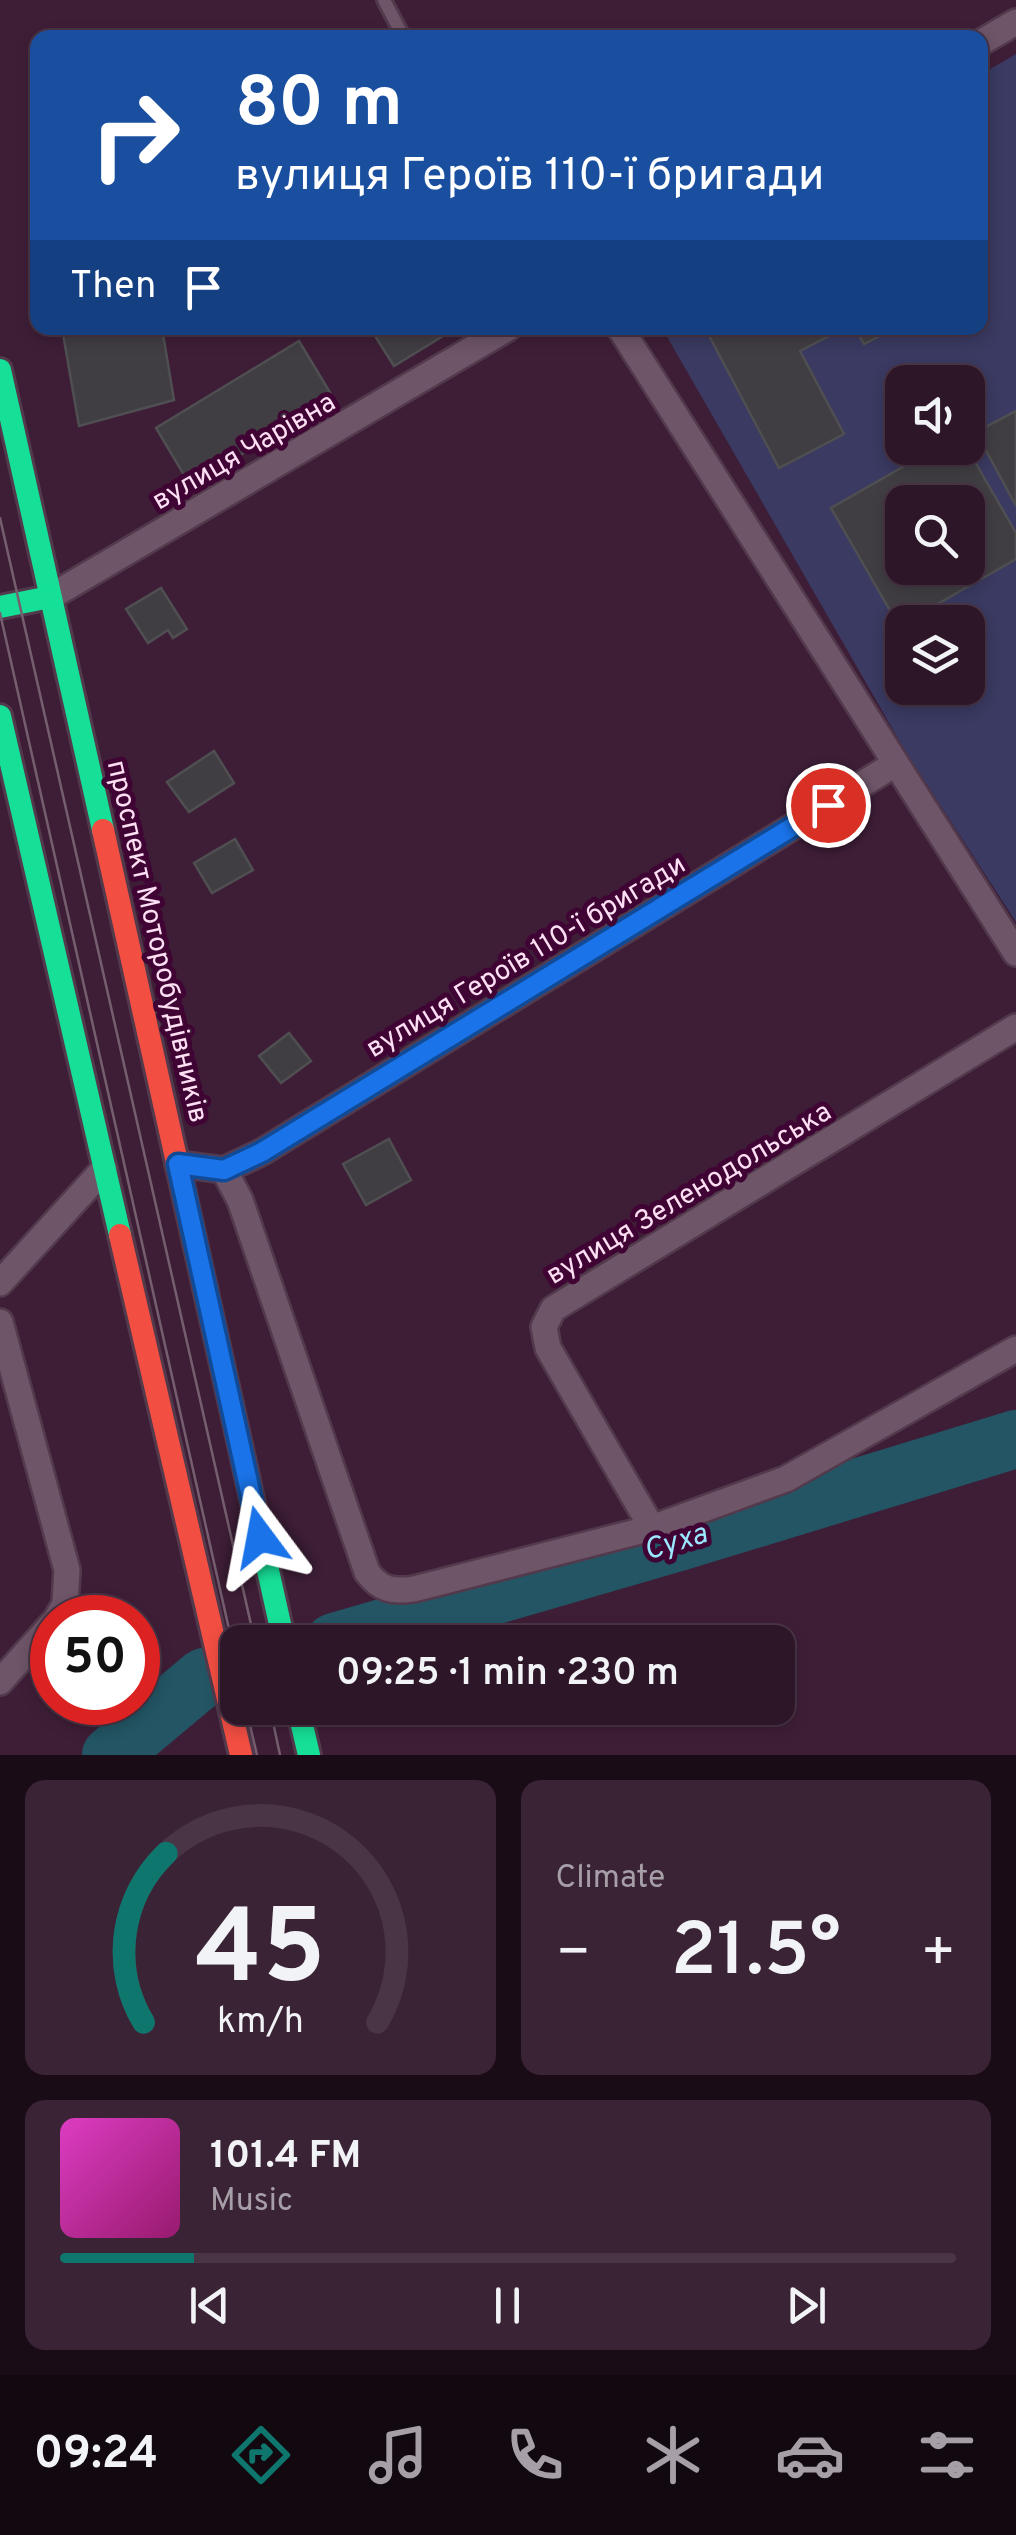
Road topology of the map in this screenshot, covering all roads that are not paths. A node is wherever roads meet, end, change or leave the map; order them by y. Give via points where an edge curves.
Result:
1 (384, 0) edge
2 (1016, 22) edge
3 (400, 30) edge
4 (988, 38) edge
5 (496, 335) edge
6 (624, 335) edge
7 (0, 370) edge
8 (50, 597) junction
9 (0, 607) edge
10 (0, 716) edge
11 (895, 764) junction
12 (1016, 953) edge
13 (1016, 1028) edge
14 (178, 1164) junction
15 (104, 1169) junction
16 (224, 1170) junction
17 (0, 1284) edge
18 (0, 1322) edge
19 (1016, 1349) edge
20 (652, 1528) junction
21 (66, 1595) edge
22 (280, 1625) edge
23 (30, 1649) edge
24 (0, 1682) edge
25 (302, 1725) edge
26 (240, 1755) edge
27 (308, 1755) edge

1 - 3 lane
2 - 4 street
5 - 8 street, вулиця Чарівна
6 - 11 street
7 - 8 main road, проспект Моторобудівників
8 - 9 main road, вулиця Чарівна
8 - 14 main road, проспект Моторобудівників
10 - 15 main road
11 - 12 street
11 - 16 street, вулиця Героїв 110-ї бригади
13 - 20 street, вулиця Зеленодольська via 553,1310 544,1327 548,1348
14 - 16 street
14 - 22 main road, проспект Моторобудівників
15 - 17 street
15 - 26 main road
16 - 20 street via 240,1200 367,1572 380,1587 414,1589
18 - 21 street via 67,1570
19 - 20 street via 786,1479
23 - 24 street
25 - 27 main road

